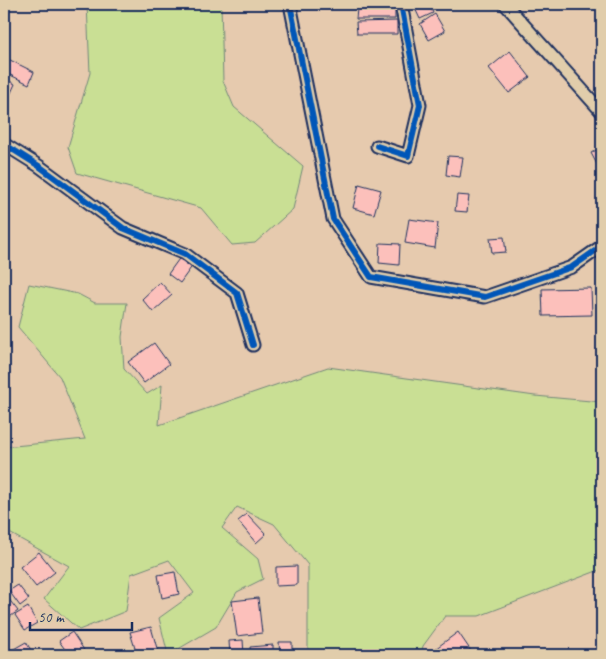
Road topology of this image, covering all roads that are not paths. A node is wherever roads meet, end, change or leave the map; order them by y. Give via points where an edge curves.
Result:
1 (290, 4) edge
2 (401, 4) edge
3 (505, 4) edge
4 (602, 112) edge
5 (4, 144) edge
6 (377, 146) dead end
7 (602, 246) edge
8 (253, 345) dead end

1 - 7 street via 333,219 371,277 485,297 572,267
2 - 6 street via 420,105 408,156
3 - 4 street
5 - 8 street via 123,228 185,254 237,293

